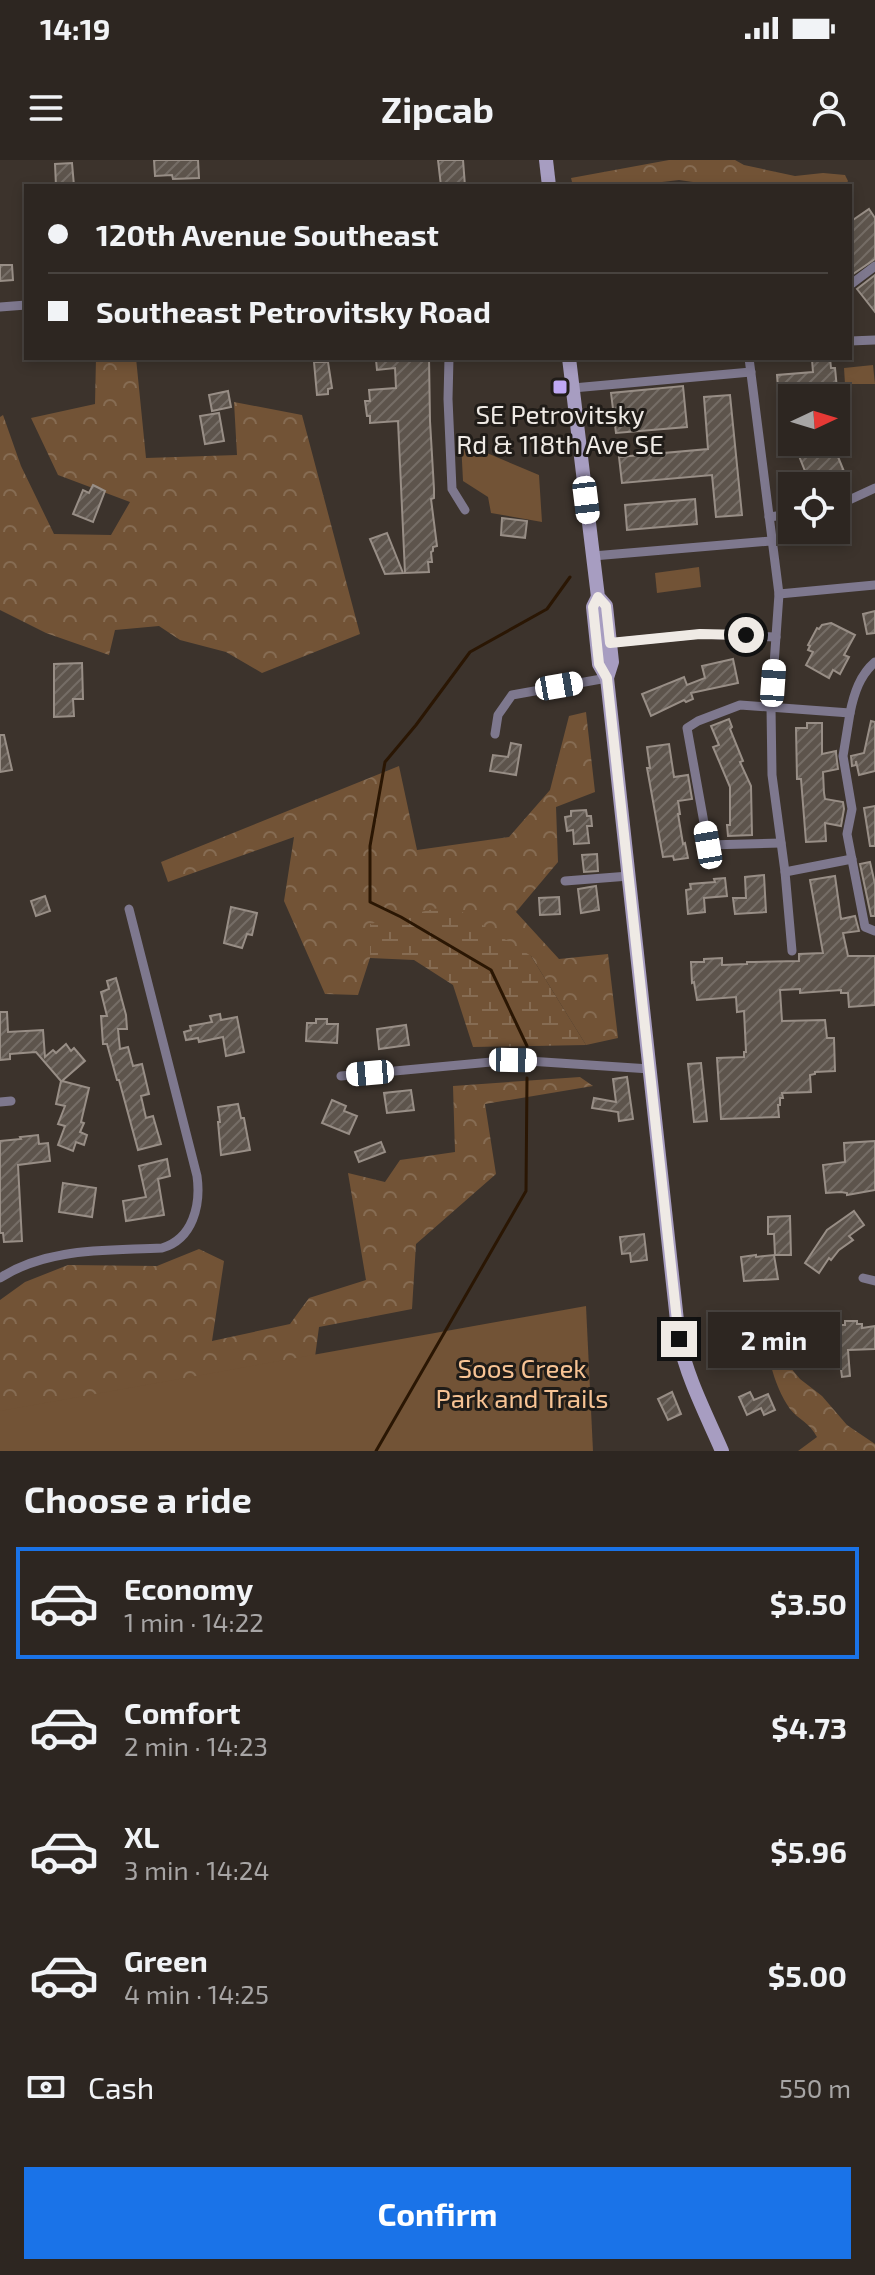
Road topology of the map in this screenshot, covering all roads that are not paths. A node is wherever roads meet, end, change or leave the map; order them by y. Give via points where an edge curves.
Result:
1 (546, 160) edge
2 (549, 184) edge
3 (875, 266) edge
4 (852, 283) edge
5 (24, 305) edge
6 (0, 307) edge
7 (875, 340) edge
8 (852, 341) edge
9 (449, 360) edge
10 (569, 360) edge
11 (749, 360) edge
12 (751, 372) junction
13 (573, 388) junction
14 (875, 488) edge
15 (850, 499) edge
16 (465, 510) dead end
17 (778, 516) edge
18 (769, 517) junction
19 (771, 541) junction
20 (593, 556) junction
21 (875, 585) edge
22 (779, 594) junction
23 (598, 597) junction
24 (776, 637) junction
25 (610, 643) junction
26 (875, 662) edge
27 (607, 678) junction
28 (771, 707) junction
29 (850, 713) junction
30 (495, 734) dead end
31 (781, 843) junction
32 (852, 859) junction
33 (785, 872) junction
34 (629, 876) junction
35 (565, 881) dead end
36 (129, 909) dead end
37 (870, 929) edge
38 (792, 951) dead end
39 (650, 1069) junction
40 (341, 1076) dead end
41 (0, 1278) edge
42 (863, 1278) dead end
43 (875, 1281) edge
44 (722, 1451) edge

1 - 2 main road
3 - 4 street
5 - 6 street
7 - 8 street
9 - 16 street via 452,489
10 - 13 main road
11 - 12 street
12 - 13 street
12 - 18 street
13 - 20 main road
14 - 15 street
17 - 18 street
18 - 19 street
19 - 20 street
19 - 22 street
20 - 23 main road
21 - 22 street
22 - 24 street
23 - 25 main road via 606,606
23 - 27 main road via 593,607 599,664
24 - 25 street via 700,634
24 - 28 street
25 - 27 main road
26 - 29 street via 864,671
27 - 30 street via 512,695 498,715
27 - 34 main road
28 - 29 street
28 - 31 street
28 - 31 street via 740,705 687,728 708,845
29 - 32 street via 843,756 852,809 847,834
31 - 33 street
32 - 33 street
32 - 37 street
33 - 38 street
34 - 35 street
34 - 39 main road
36 - 41 street via 197,1176 195,1214 172,1245 62,1253
39 - 40 street via 513,1060
39 - 44 main road via 679,1339
42 - 43 street

